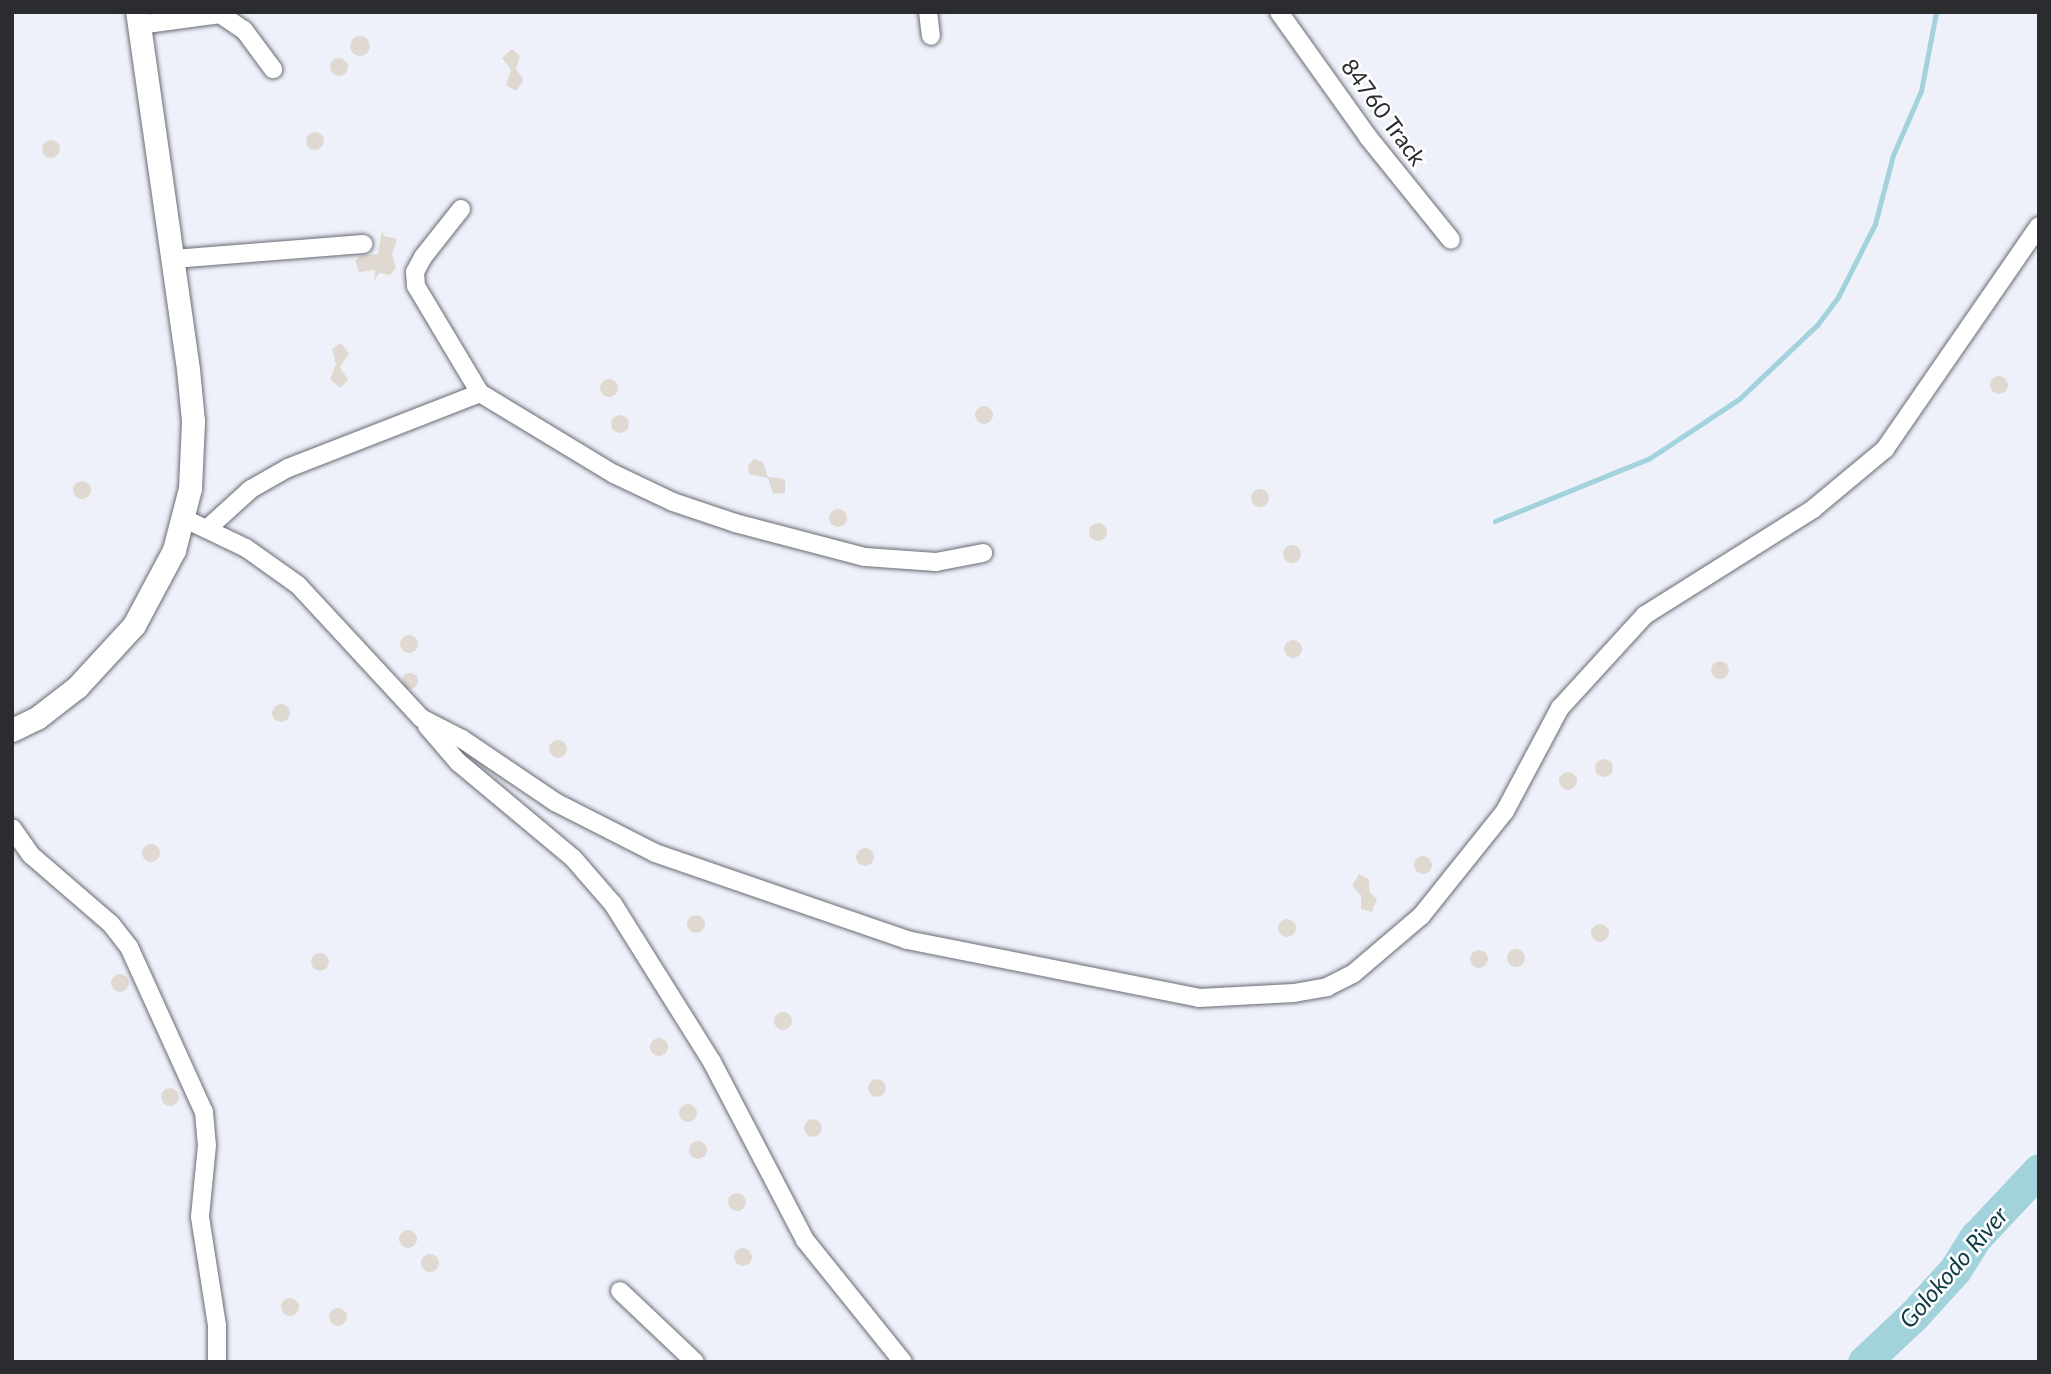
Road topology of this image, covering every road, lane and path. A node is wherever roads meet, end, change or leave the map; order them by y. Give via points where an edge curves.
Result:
1 (928, 12) edge
2 (1279, 12) edge
3 (138, 19) edge
4 (931, 36) dead end
5 (273, 69) dead end
6 (461, 209) dead end
7 (2039, 226) edge
8 (1451, 240) dead end
9 (363, 244) dead end
10 (173, 259) junction
11 (480, 393) junction
12 (183, 518) junction
13 (208, 528) junction
14 (984, 554) dead end
15 (421, 718) junction
16 (12, 730) edge
17 (12, 828) edge
18 (620, 1291) dead end
19 (217, 1362) edge
20 (695, 1362) edge
21 (904, 1362) edge

1 - 4 street
2 - 8 street, 84760 Track via 1359,126
3 - 5 street via 220,14 244,30
3 - 10 street
6 - 11 street via 423,257 415,272 416,286
7 - 15 street via 1910,419 1885,449 1813,509 1675,593 1620,639 1560,708 1505,811 1421,916 1354,973 1327,987 1199,998 907,940 655,853 555,802 462,739
9 - 10 street
10 - 12 street via 193,421 192,466
11 - 13 street via 288,468 251,489
11 - 14 street via 614,474 673,502 735,523 865,557 936,562
12 - 13 street
12 - 16 street via 156,591 110,655 37,718
13 - 15 street via 298,585
15 - 21 street via 458,762 573,858 613,904 712,1062 805,1240
17 - 19 street via 31,855 111,924 129,947 204,1112 207,1145 200,1217 217,1326
18 - 20 street

